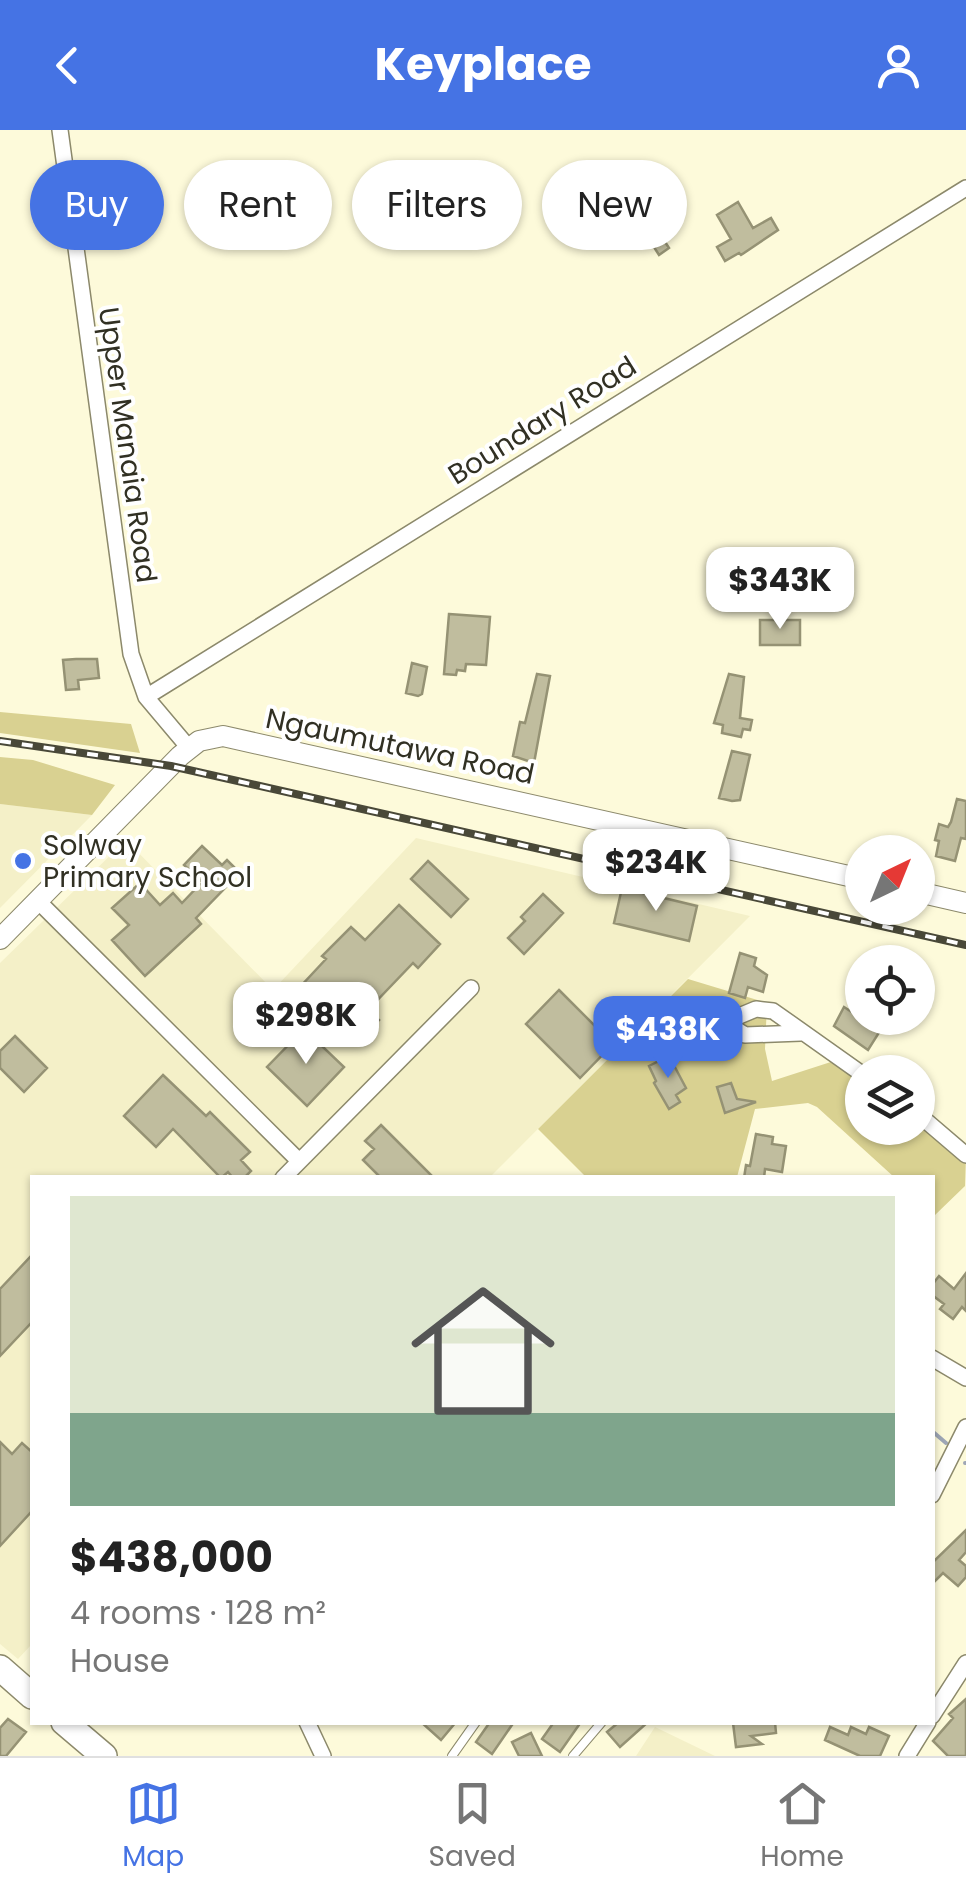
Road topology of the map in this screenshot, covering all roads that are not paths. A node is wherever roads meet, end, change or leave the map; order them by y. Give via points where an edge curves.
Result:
1 (60, 130) edge
2 (966, 188) edge
3 (146, 697) junction
4 (189, 748) junction
5 (845, 875) edge
6 (935, 896) edge
7 (38, 901) junction
8 (966, 903) edge
9 (0, 939) edge
10 (471, 988) dead end
11 (801, 1033) dead end
12 (845, 1063) edge
13 (935, 1129) edge
14 (966, 1155) edge
15 (299, 1162) junction
16 (286, 1175) edge
17 (935, 1360) edge
18 (966, 1378) edge
19 (965, 1432) edge
20 (935, 1489) edge
21 (966, 1664) edge
22 (0, 1668) edge
23 (30, 1694) edge
24 (935, 1711) edge
25 (68, 1725) edge
26 (309, 1725) edge
27 (474, 1725) edge
28 (599, 1725) edge
29 (926, 1725) edge
30 (104, 1756) edge
31 (323, 1756) edge
32 (452, 1756) edge
33 (572, 1756) edge
34 (907, 1756) edge

1 - 3 street, Upper Manaia Road via 131,654
2 - 3 street, Boundary Road
3 - 4 street, Upper Manaia Road
4 - 5 main road, Ngaumutawa Road via 223,736
4 - 7 main road
6 - 8 main road
7 - 9 main road
7 - 15 street
10 - 15 street
11 - 12 street
13 - 14 street
15 - 16 street
17 - 18 street
19 - 20 street
21 - 24 street
22 - 23 highway
25 - 30 highway
26 - 31 street
27 - 32 lane
28 - 33 lane
29 - 34 street

